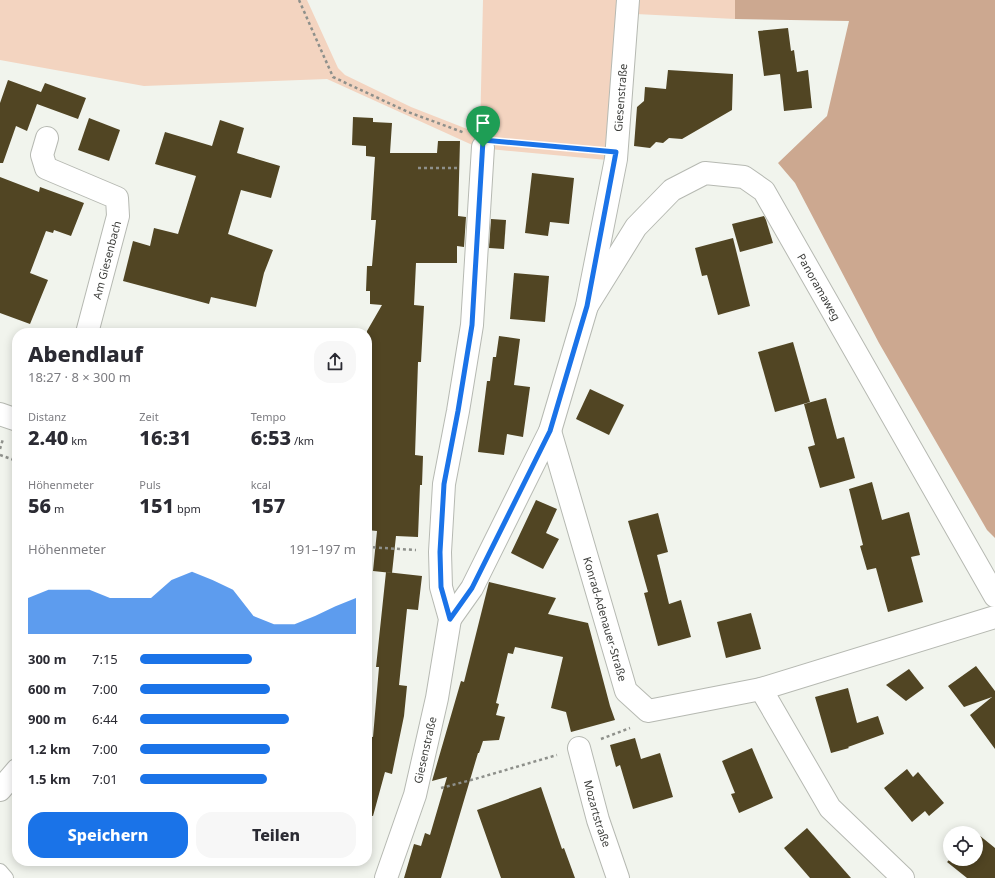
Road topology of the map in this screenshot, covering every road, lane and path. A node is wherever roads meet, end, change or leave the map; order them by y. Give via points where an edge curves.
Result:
1 (299, 0) edge
2 (628, 0) edge
3 (47, 138) dead end
4 (483, 143) junction
5 (616, 152) junction
6 (418, 168) dead end
7 (481, 169) junction
8 (587, 306) junction
9 (88, 328) edge
10 (0, 414) edge
11 (12, 418) edge
12 (550, 431) junction
13 (0, 455) edge
14 (12, 459) edge
15 (372, 547) edge
16 (440, 552) junction
17 (995, 596) edge
18 (995, 617) edge
19 (450, 619) junction
20 (761, 689) junction
21 (648, 711) junction
22 (579, 748) junction
23 (12, 776) edge
24 (0, 790) edge
25 (415, 795) junction
26 (0, 871) edge
27 (6, 878) edge
28 (386, 878) edge
29 (618, 878) edge
30 (903, 878) edge

1 - 4 path via 333,77
2 - 5 street, Giesenstraße
3 - 9 street, Am Giesenbach via 42,155 46,168 117,198 118,216
4 - 5 path
4 - 7 street, Giesenstraße
5 - 8 street, Giesenstraße
6 - 7 path
7 - 16 street, Giesenstraße via 472,325 444,484
8 - 12 street, Giesenstraße
8 - 17 street, Panoramaweg via 636,227 672,190 705,174 744,177 764,190
10 - 11 street
12 - 19 street, Giesenstraße via 472,588
12 - 21 street, Konrad-Adenauer-Straße via 626,691
13 - 14 path
15 - 16 path
16 - 19 street, Giesenstraße via 441,587
18 - 20 street
19 - 25 street, Giesenstraße via 437,698
20 - 21 street
20 - 30 street via 830,808
21 - 22 path via 636,725
22 - 25 path
22 - 29 street, Mozartstraße via 598,820
23 - 24 street
25 - 28 street, Giesenstraße
26 - 27 lane

